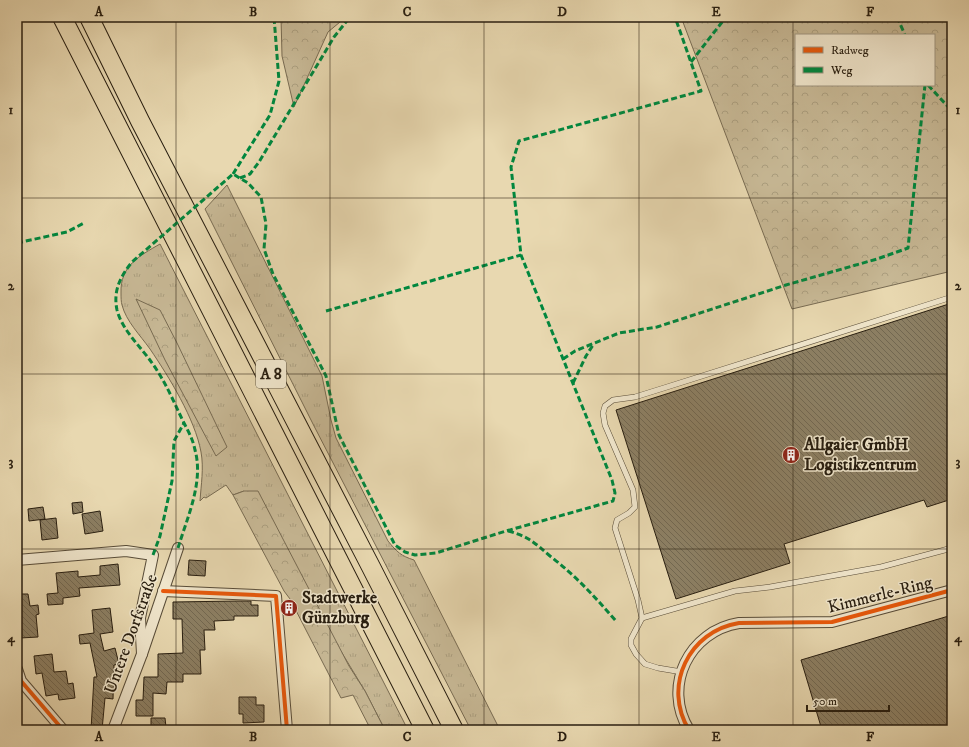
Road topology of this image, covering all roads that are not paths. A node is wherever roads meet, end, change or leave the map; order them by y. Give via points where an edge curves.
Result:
1 (62, 17) edge
2 (89, 17) edge
3 (952, 297) edge
4 (178, 548) dead end
5 (952, 548) edge
6 (17, 560) edge
7 (952, 590) edge
8 (163, 591) junction
9 (642, 618) junction
10 (142, 654) junction
11 (17, 669) edge
12 (682, 672) junction
13 (19, 683) edge
14 (64, 730) edge
15 (113, 730) edge
16 (287, 730) edge
17 (425, 730) edge
18 (454, 730) edge
19 (689, 730) edge

1 - 17 highway, A 8
2 - 18 highway, A 8
3 - 9 lane via 635,397 613,400 605,406 605,425 633,490 635,507 617,520 615,528
4 - 8 street, Untere Dorfstraße
5 - 9 lane via 881,567 735,591
6 - 10 street via 126,551 153,555 140,618
7 - 12 street, Kimmerle-Ring via 832,622 727,625 702,640 690,654
8 - 10 street, Untere Dorfstraße
8 - 16 street via 276,596
9 - 12 lane via 631,639 636,654 645,664
10 - 15 street, Untere Dorfstraße
11 - 13 street
12 - 19 street, Kimmerle-Ring via 679,700
13 - 14 street

